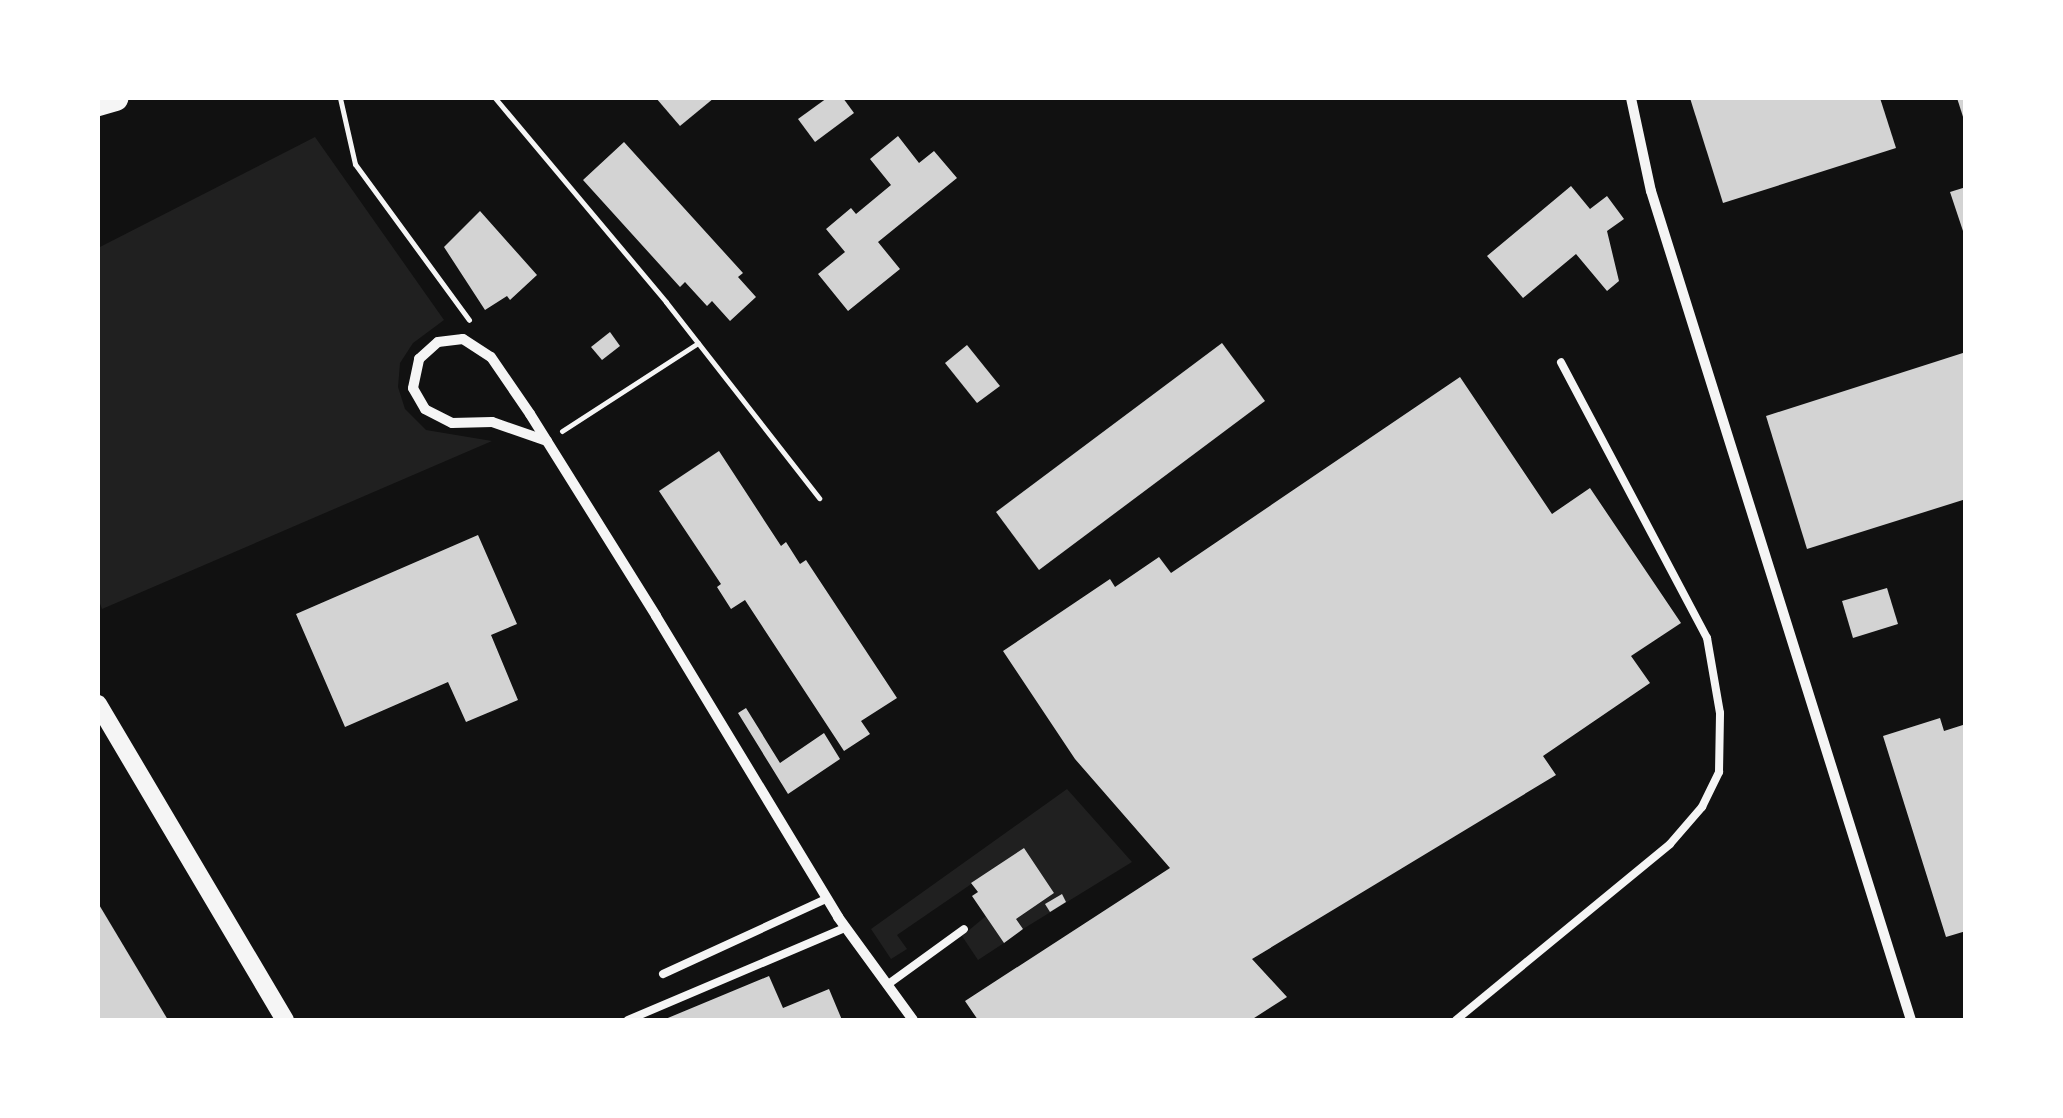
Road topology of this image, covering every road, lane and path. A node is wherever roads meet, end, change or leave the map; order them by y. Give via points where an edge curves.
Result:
1 (115, 98) edge
2 (340, 98) edge
3 (495, 98) edge
4 (1631, 98) edge
5 (98, 104) edge
6 (698, 343) junction
7 (491, 357) junction
8 (1561, 362) dead end
9 (547, 441) junction
10 (819, 498) dead end
11 (98, 704) edge
12 (826, 898) junction
13 (846, 928) junction
14 (964, 930) dead end
15 (663, 974) dead end
16 (888, 986) junction
17 (285, 1020) edge
18 (628, 1020) edge
19 (913, 1020) edge
20 (1456, 1020) edge
21 (1910, 1020) edge

1 - 5 main road
2 - 7 path via 356,164
3 - 6 path
4 - 21 street via 1651,191
6 - 9 path
6 - 10 path
7 - 9 street
7 - 9 street via 463,339 438,342 420,359 413,388 425,409 452,423 492,422
8 - 20 lane via 1707,638 1720,712 1719,772 1702,808 1670,844
9 - 12 street
11 - 17 street
12 - 13 street
12 - 15 lane
13 - 16 street
13 - 18 lane
14 - 16 lane
16 - 19 street

